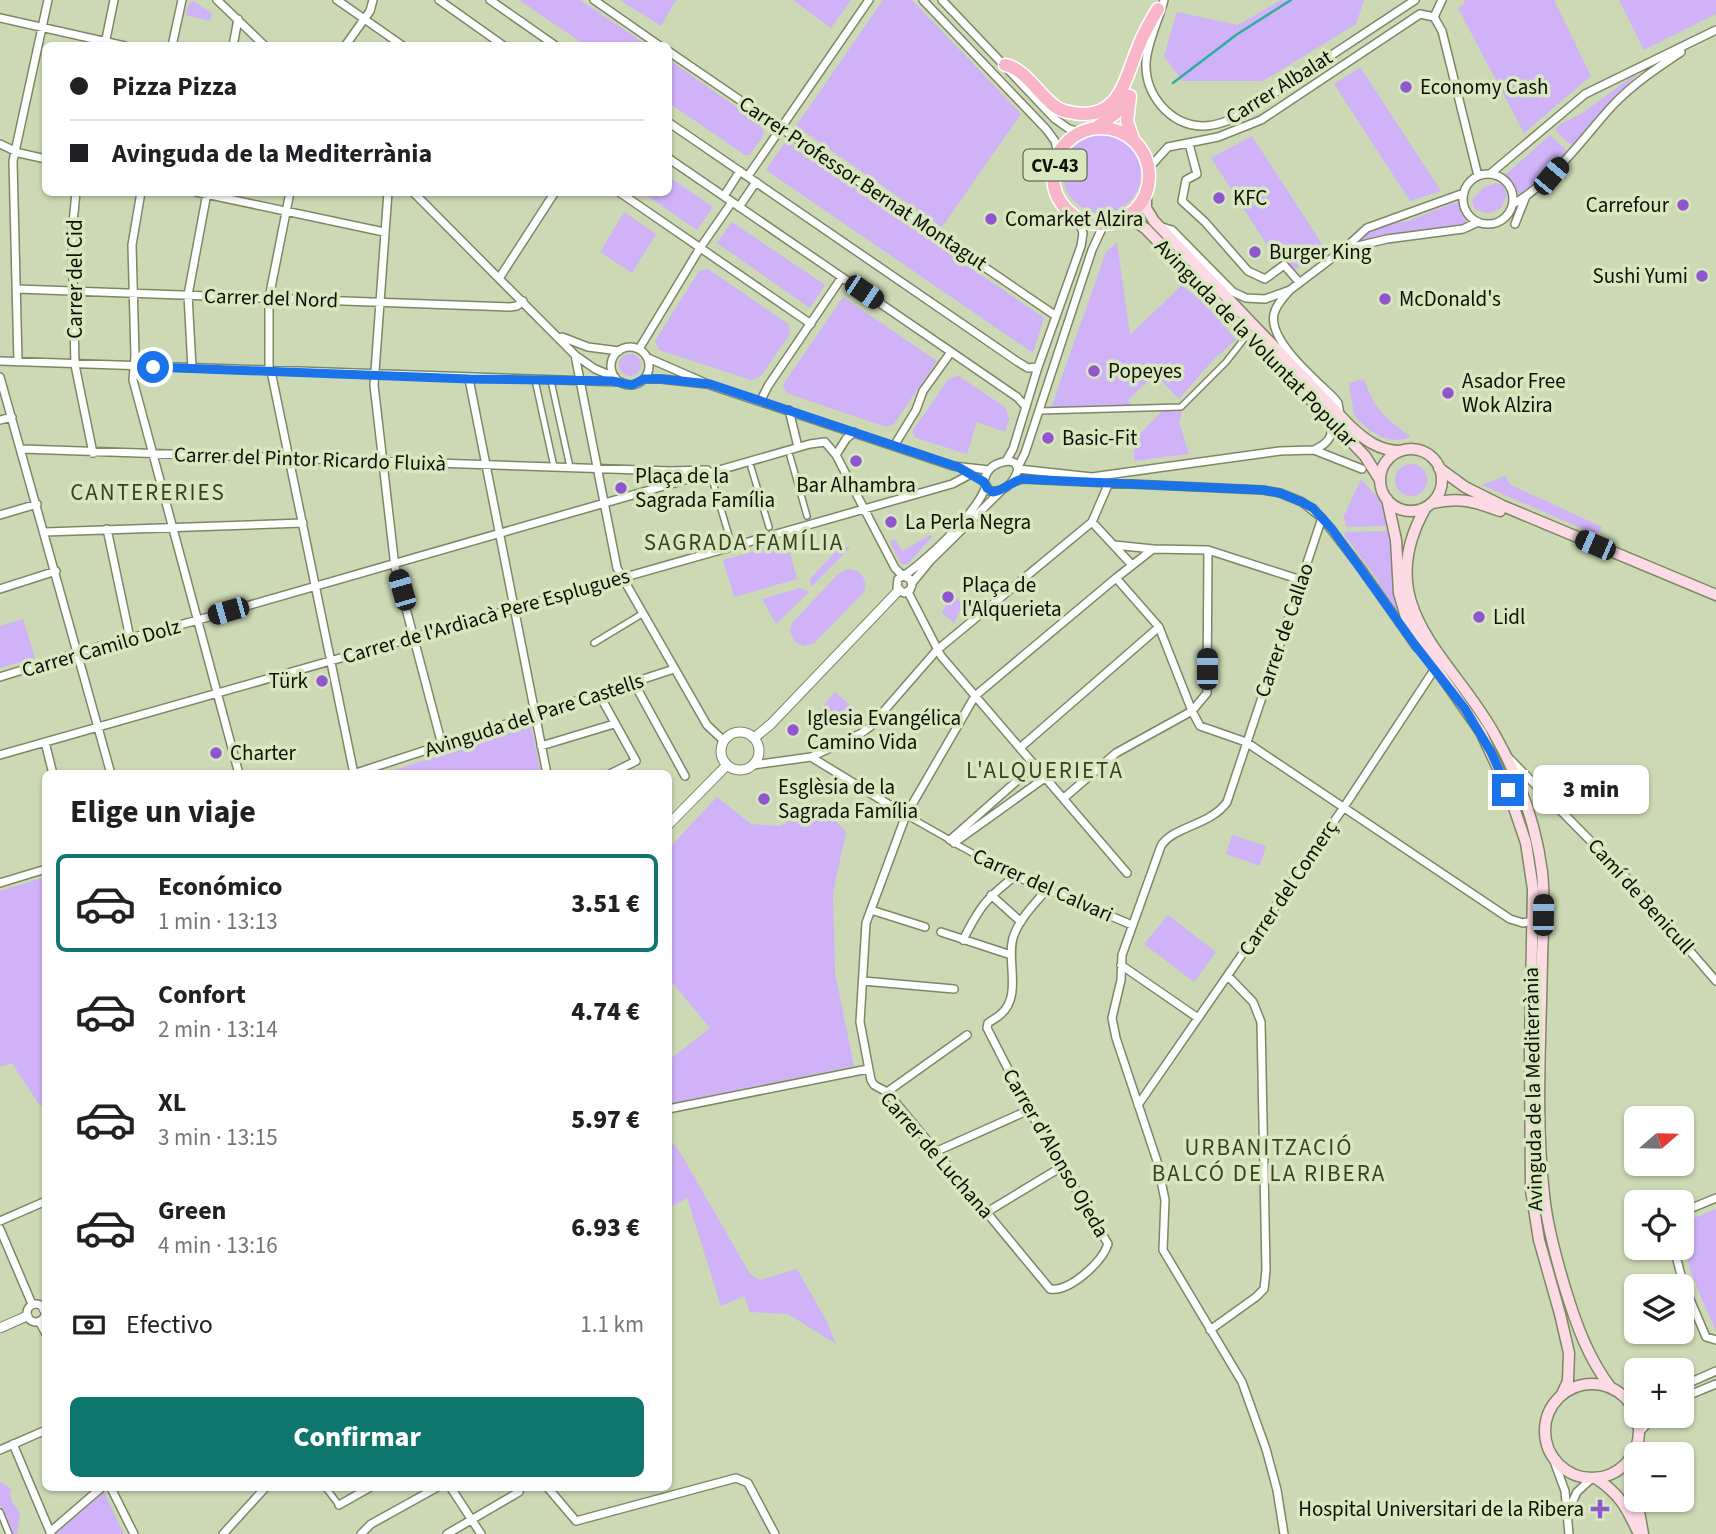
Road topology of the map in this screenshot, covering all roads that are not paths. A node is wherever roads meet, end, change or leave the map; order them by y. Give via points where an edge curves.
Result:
1 (48, 0) edge
2 (114, 0) edge
3 (182, 0) edge
4 (218, 0) edge
5 (337, 0) edge
6 (373, 0) edge
7 (439, 0) edge
8 (490, 0) edge
9 (594, 0) edge
10 (869, 0) edge
11 (923, 0) edge
12 (942, 0) edge
13 (1415, 0) edge
14 (1442, 0) edge
15 (1161, 3) edge
16 (1434, 17) junction
17 (0, 18) edge
18 (238, 19) junction
19 (364, 19) junction
20 (42, 27) junction
21 (1716, 30) edge
22 (1699, 39) junction
23 (102, 42) edge
24 (106, 42) edge
25 (173, 42) edge
26 (234, 42) edge
27 (261, 42) edge
28 (348, 42) edge
29 (397, 42) edge
30 (498, 42) edge
31 (550, 42) edge
32 (654, 42) edge
33 (672, 54) edge
34 (1005, 65) junction
35 (1132, 84) junction
36 (672, 125) edge
37 (1097, 127) junction
38 (781, 128) junction
39 (1080, 132) junction
40 (1133, 140) junction
41 (0, 144) edge
42 (1189, 144) junction
43 (15, 151) junction
44 (1058, 153) junction
45 (42, 158) edge
46 (672, 161) edge
47 (1149, 168) junction
48 (744, 174) junction
49 (1490, 174) junction
50 (1478, 176) junction
51 (756, 183) junction
52 (1464, 193) junction
53 (1146, 195) junction
54 (76, 196) edge
55 (140, 196) edge
56 (207, 196) edge
57 (216, 196) edge
58 (289, 196) edge
59 (388, 196) edge
60 (419, 196) edge
61 (552, 196) edge
62 (625, 196) edge
63 (724, 196) junction
64 (1526, 196) junction
65 (736, 204) junction
66 (1513, 204) junction
67 (286, 212) junction
68 (1077, 217) junction
69 (1123, 219) junction
70 (1478, 222) junction
71 (1104, 224) junction
72 (1515, 225) dead end
73 (1160, 226) junction
74 (384, 232) junction
75 (700, 248) junction
76 (1344, 249) junction
77 (500, 277) junction
78 (842, 277) junction
79 (1299, 282) junction
80 (17, 289) junction
81 (1290, 290) junction
82 (74, 292) junction
83 (132, 294) junction
84 (188, 295) junction
85 (269, 298) junction
86 (523, 301) junction
87 (379, 303) junction
88 (1056, 316) junction
89 (811, 324) junction
90 (558, 335) junction
91 (1244, 338) dead end
92 (639, 349) junction
93 (619, 351) junction
94 (951, 352) junction
95 (575, 355) junction
96 (648, 358) junction
97 (0, 361) edge
98 (18, 362) junction
99 (75, 365) junction
100 (133, 367) junction
101 (1038, 367) junction
102 (192, 368) junction
103 (270, 371) junction
104 (373, 375) junction
105 (0, 377) edge
106 (469, 379) junction
107 (644, 379) junction
108 (535, 380) junction
109 (618, 380) junction
110 (551, 381) junction
111 (581, 381) junction
112 (710, 384) junction
113 (761, 400) junction
114 (1026, 407) junction
115 (789, 410) junction
116 (1039, 411) junction
117 (12, 417) junction
118 (1334, 417) junction
119 (0, 420) edge
120 (561, 424) junction
121 (545, 427) junction
122 (854, 432) junction
123 (894, 446) junction
124 (798, 447) junction
125 (22, 449) junction
126 (1314, 450) junction
127 (1401, 451) junction
128 (93, 453) junction
129 (153, 454) junction
130 (836, 455) junction
131 (790, 456) dead end
132 (289, 457) junction
133 (383, 461) junction
134 (1006, 461) junction
135 (486, 465) junction
136 (554, 467) junction
137 (570, 467) junction
138 (751, 467) dead end
139 (958, 467) junction
140 (598, 468) junction
141 (1018, 468) junction
142 (1439, 468) junction
143 (1362, 469) dead end
144 (718, 470) junction
145 (989, 470) junction
146 (971, 474) junction
147 (712, 479) dead end
148 (1380, 480) junction
149 (1013, 482) junction
150 (985, 484) junction
151 (1108, 485) junction
152 (1002, 490) junction
153 (1387, 499) junction
154 (605, 503) junction
155 (37, 504) junction
156 (1429, 505) junction
157 (864, 508) junction
158 (0, 515) edge
159 (807, 516) dead end
160 (1322, 518) junction
161 (1092, 522) junction
162 (303, 523) junction
163 (769, 527) dead end
164 (107, 529) junction
165 (174, 529) junction
166 (45, 533) junction
167 (499, 533) junction
168 (730, 539) dead end
169 (1114, 545) junction
170 (1153, 550) junction
171 (1208, 550) junction
172 (395, 562) junction
173 (1132, 565) junction
174 (56, 571) junction
175 (904, 576) junction
176 (621, 577) junction
177 (1116, 578) junction
178 (1301, 580) junction
179 (912, 583) junction
180 (316, 585) junction
181 (0, 589) edge
182 (903, 591) junction
183 (1716, 596) edge
184 (1716, 602) edge
185 (514, 609) junction
186 (642, 614) junction
187 (198, 620) junction
188 (1159, 627) junction
189 (130, 638) junction
190 (415, 638) junction
191 (594, 643) dead end
192 (937, 650) junction
193 (77, 652) junction
194 (331, 661) junction
195 (674, 668) junction
196 (1434, 670) junction
197 (0, 677) edge
198 (634, 683) junction
199 (1450, 689) junction
200 (217, 693) junction
201 (599, 694) junction
202 (975, 696) junction
203 (1192, 711) junction
204 (535, 715) junction
205 (614, 724) junction
206 (99, 727) junction
207 (754, 737) junction
208 (724, 741) junction
209 (45, 743) junction
210 (1246, 743) junction
211 (442, 746) junction
212 (541, 746) junction
213 (1021, 747) junction
214 (1505, 754) junction
215 (0, 755) edge
216 (759, 756) junction
217 (811, 757) junction
218 (773, 762) junction
219 (1036, 764) junction
220 (727, 765) junction
221 (753, 765) junction
222 (52, 770) edge
223 (110, 770) edge
224 (238, 770) edge
225 (353, 770) edge
226 (364, 770) edge
227 (546, 770) edge
228 (618, 770) edge
229 (685, 776) dead end
230 (1046, 777) junction
231 (1064, 798) junction
232 (1344, 807) junction
233 (906, 815) junction
234 (672, 821) edge
235 (952, 842) junction
236 (42, 870) edge
237 (1126, 873) dead end
238 (1013, 875) junction
239 (0, 883) edge
240 (1046, 890) junction
241 (991, 895) junction
242 (871, 910) junction
243 (1532, 921) junction
244 (1021, 922) junction
245 (1132, 925) junction
246 (925, 927) dead end
247 (941, 932) dead end
248 (963, 940) junction
249 (1011, 955) junction
250 (1121, 965) junction
251 (1228, 976) junction
252 (863, 981) junction
253 (1716, 981) edge
254 (954, 989) dead end
255 (1198, 1018) junction
256 (967, 1035) dead end
257 (868, 1069) junction
258 (887, 1092) junction
259 (1138, 1105) junction
260 (672, 1108) edge
261 (1029, 1110) junction
262 (935, 1152) junction
263 (1063, 1166) junction
264 (1716, 1198) edge
265 (42, 1204) edge
266 (1694, 1207) edge
267 (987, 1212) junction
268 (0, 1222) edge
269 (0, 1229) edge
270 (1677, 1260) edge
271 (1050, 1289) joint
272 (32, 1304) junction
273 (42, 1306) edge
274 (27, 1316) junction
275 (42, 1318) edge
276 (39, 1321) junction
277 (42, 1327) edge
278 (0, 1328) edge
279 (1210, 1330) junction
280 (1716, 1340) edge
281 (1716, 1371) edge
282 (1694, 1381) edge
283 (1716, 1384) edge
284 (1611, 1388) junction
285 (1694, 1393) edge
286 (1562, 1394) junction
287 (1624, 1395) edge
288 (1638, 1428) edge
289 (1643, 1428) edge
290 (42, 1432) edge
291 (1639, 1433) junction
292 (1637, 1442) edge
293 (13, 1444) junction
294 (0, 1450) edge
295 (1555, 1461) junction
296 (1624, 1464) edge
297 (1594, 1479) junction
298 (98, 1491) edge
299 (112, 1491) edge
300 (262, 1491) edge
301 (328, 1491) edge
302 (364, 1491) edge
303 (431, 1491) edge
304 (453, 1491) edge
305 (551, 1491) edge
306 (519, 1492) dead end
307 (339, 1505) joint
308 (1569, 1510) junction
309 (0, 1512) edge
310 (1638, 1512) edge
311 (470, 1520) junction
312 (50, 1533) edge
313 (9, 1534) edge
314 (134, 1534) edge
315 (223, 1534) edge
316 (361, 1534) edge
317 (447, 1534) edge
318 (481, 1534) edge
319 (775, 1534) edge
320 (1284, 1534) edge
321 (1569, 1534) edge
322 (1641, 1534) edge

1 - 20 street
2 - 24 street
3 - 25 street
4 - 18 street
5 - 19 street
6 - 19 street
7 - 30 street
8 - 31 street
9 - 32 street
10 - 38 street
11 - 44 street via 1046,129
12 - 34 street
13 - 15 street, Carrer Albalat via 1244,113 1203,126 1187,123 1166,110 1148,80 1147,57
14 - 16 street
15 - 34 main road via 1120,94 1097,112 1059,109 1016,69
15 - 35 main road, CV-43
16 - 42 street, Carrer Albalat via 1420,14 1261,120
16 - 50 street via 1442,31
17 - 20 street
18 - 26 street
18 - 27 street
19 - 28 street
19 - 29 street
20 - 23 street
20 - 43 street
21 - 22 street
22 - 49 street via 1585,94
22 - 64 street via 1631,88 1551,176
33 - 38 street, Carrer Professor Bernat Montagut
34 - 39 street via 1055,119
35 - 37 main road, CV-43 via 1116,113
35 - 40 main road, CV-43 via 1127,121
36 - 48 street
37 - 39 main road, CV-43
37 - 40 main road, CV-43 via 1113,129
38 - 48 street
38 - 88 street, Carrer Professor Bernat Montagut
39 - 44 main road, CV-43
40 - 47 main road, CV-43
41 - 43 street
42 - 47 street, Carrer Albalat via 1168,147
42 - 79 street via 1197,174 1186,180 1182,201 1248,271 1265,279 1284,265
43 - 45 street
43 - 80 street
44 - 68 main road, CV-43 via 1055,189
46 - 63 street
47 - 53 main road
48 - 51 street
48 - 63 street
49 - 50 street
49 - 66 street via 1510,187
50 - 52 street
51 - 65 street
51 - 101 street via 1025,366
52 - 70 street via 1464,207
52 - 76 street via 1367,228
53 - 69 main road
53 - 73 main road, Avinguda de la Voluntat Popular via 1146,208
54 - 82 street, Carrer del Cid
55 - 83 street via 132,244
56 - 84 street
57 - 67 street
58 - 67 street
59 - 74 street
60 - 77 street
61 - 77 street
62 - 75 street
63 - 65 street
64 - 66 street
64 - 72 street
65 - 75 street
65 - 78 street
66 - 70 street via 1501,220
67 - 74 street
67 - 85 street
68 - 71 main road
68 - 88 street via 1083,233 1081,246
69 - 71 main road
69 - 118 main road, Avinguda de la Voluntat Popular via 1135,220 1146,229
70 - 76 street via 1463,229
71 - 116 street
73 - 81 street, Avinguda de la Voluntat Popular via 1172,230 1238,295 1256,300
73 - 118 main road, Avinguda de la Voluntat Popular
74 - 87 street
75 - 89 street
75 - 92 street
76 - 79 street
77 - 86 street
78 - 89 street
78 - 94 street
79 - 81 street
80 - 82 street, Carrer del Nord
80 - 98 street
81 - 118 street, Avinguda de la Voluntat Popular via 1273,323 1279,340 1338,403
82 - 83 street, Carrer del Nord
82 - 99 street, Carrer del Cid
83 - 84 street, Carrer del Nord
83 - 100 street
84 - 85 street, Carrer del Nord
84 - 102 street
85 - 87 street, Carrer del Nord
85 - 103 street
86 - 87 street, Carrer del Nord via 514,307
86 - 90 street
87 - 104 street
88 - 101 street
89 - 113 street
90 - 93 street via 588,348
90 - 95 street
91 - 116 street via 1181,407
92 - 93 street
92 - 96 street
93 - 109 street via 612,360
94 - 114 street
94 - 123 street via 923,391
95 - 109 street
95 - 111 street
96 - 107 street
96 - 112 street
97 - 98 street
98 - 99 street
99 - 100 street
99 - 128 street, Carrer del Cid
100 - 102 street
100 - 129 street
101 - 114 street
102 - 103 street
103 - 104 street
103 - 132 street
104 - 106 street
104 - 133 street
105 - 117 street
106 - 108 street
106 - 135 street
107 - 109 street via 632,385
107 - 112 street
108 - 110 street
108 - 121 street
109 - 111 street
110 - 111 street
110 - 120 street
111 - 140 street
112 - 113 street
113 - 115 street
114 - 134 street
115 - 122 street
115 - 124 street
116 - 141 street
117 - 119 street
117 - 125 street
118 - 126 street via 1330,438
118 - 127 main road, Avinguda de la Voluntat Popular via 1371,444
118 - 148 main road, Avinguda de la Voluntat Popular
120 - 121 street
120 - 137 street
121 - 136 street
122 - 123 street
122 - 130 street
123 - 139 street
124 - 130 street via 825,442
124 - 144 street
125 - 128 street, Carrer del Pintor Ricardo Fluixà
125 - 155 street
126 - 141 street via 1092,477
126 - 143 street
127 - 142 main road via 1419,451
127 - 148 main road via 1385,465
128 - 129 street, Carrer del Pintor Ricardo Fluixà
129 - 132 street, Carrer del Pintor Ricardo Fluixà
129 - 165 street
130 - 157 street
131 - 159 street
132 - 133 street, Carrer del Pintor Ricardo Fluixà
132 - 162 street
133 - 135 street, Carrer del Pintor Ricardo Fluixà
133 - 172 street
134 - 141 street via 1013,461
134 - 145 street
135 - 136 street, Carrer del Pintor Ricardo Fluixà
135 - 167 street
136 - 137 street, Carrer del Pintor Ricardo Fluixà
137 - 140 street, Carrer del Pintor Ricardo Fluixà
138 - 163 street
139 - 145 street
139 - 146 street
140 - 144 street
140 - 154 street
141 - 149 street
142 - 156 main road via 1440,490
142 - 183 main road via 1503,506
144 - 154 street
145 - 150 street
146 - 150 street
146 - 157 street, Carrer de l'Ardiacà Pere Esplugues via 953,484
147 - 168 street
148 - 153 main road
149 - 151 street
149 - 152 street
150 - 152 street via 993,492
150 - 175 street via 981,498 963,521
151 - 160 street via 1263,490 1302,502
151 - 161 street
152 - 179 street
153 - 156 main road via 1405,510
153 - 199 main road via 1402,604 1416,638
154 - 167 street, Carrer Camilo Dolz
154 - 176 street
155 - 158 street
155 - 166 street
156 - 184 main road via 1451,499 1475,501
156 - 214 main road, Avinguda de la Mediterrània via 1415,529 1408,556 1412,608 1427,640 1473,699
157 - 175 street via 895,568
157 - 176 street, Carrer de l'Ardiacà Pere Esplugues
160 - 178 street, Carrer de Callao
160 - 196 street
161 - 169 street
161 - 192 street
162 - 165 street
162 - 180 street
164 - 165 street
164 - 166 street
164 - 189 street
165 - 187 street
166 - 174 street
167 - 172 street, Carrer Camilo Dolz
167 - 185 street
169 - 170 street
169 - 173 street
170 - 171 street
170 - 173 street, Carrer de Luchana
171 - 178 street
171 - 203 street via 1207,693
172 - 180 street, Carrer Camilo Dolz
172 - 190 street
173 - 177 street, Carrer de Luchana
174 - 181 street
174 - 193 street
175 - 179 street
175 - 182 street via 897,581
176 - 185 street, Carrer de l'Ardiacà Pere Esplugues
176 - 186 street
177 - 188 street
177 - 202 street, Carrer de Luchana
178 - 210 street, Carrer de Callao
179 - 182 street
180 - 187 street, Carrer Camilo Dolz
180 - 194 street
182 - 192 street
182 - 207 street
185 - 190 street, Carrer de l'Ardiacà Pere Esplugues
185 - 204 street
186 - 191 street
186 - 195 street
187 - 189 street, Carrer Camilo Dolz
187 - 200 street
188 - 203 street
188 - 213 street
189 - 193 street, Carrer Camilo Dolz
190 - 194 street, Carrer de l'Ardiacà Pere Esplugues
190 - 211 street
192 - 202 street
192 - 217 street via 870,727
193 - 197 street, Carrer Camilo Dolz
193 - 206 street
194 - 200 street, Carrer de l'Ardiacà Pere Esplugues
194 - 225 street
195 - 198 street, Avinguda del Pare Castells
195 - 208 street via 707,725
196 - 199 street
196 - 232 street, Carrer del Comerç
198 - 201 street, Avinguda del Pare Castells
198 - 229 street
199 - 243 main road, Avinguda de la Mediterrània via 1491,752 1518,816 1530,865
200 - 206 street, Carrer de l'Ardiacà Pere Esplugues
200 - 224 street
201 - 204 street, Avinguda del Pare Castells
201 - 205 street
202 - 213 street
202 - 233 street, Carrer de Luchana
203 - 210 street via 1200,726
203 - 231 street via 1116,753
204 - 211 street, Avinguda del Pare Castells
204 - 212 street
205 - 212 street
205 - 228 street via 636,761
206 - 209 street, Carrer de l'Ardiacà Pere Esplugues
206 - 223 street
207 - 208 street via 738,732
207 - 216 street
208 - 220 street via 721,754
209 - 215 street, Carrer de l'Ardiacà Pere Esplugues
209 - 222 street
210 - 232 street
210 - 245 street, Carrer de Callao via 1223,807 1205,821 1167,837 1161,846
211 - 226 street, Avinguda del Pare Castells
212 - 227 street
213 - 219 street
214 - 253 street, Camí de Benicull via 1626,877
214 - 284 main road, Avinguda de la Mediterrània via 1530,817 1542,873 1544,1198 1556,1256 1581,1334
216 - 218 street
216 - 221 street
217 - 218 street
217 - 233 street
218 - 221 street
219 - 230 street
219 - 235 street
220 - 221 street via 737,771
220 - 234 street
230 - 231 street
230 - 235 street
231 - 237 street
232 - 243 street via 1510,919
232 - 251 street, Carrer del Comerç
233 - 235 street, Carrer del Calvari
233 - 242 street, Carrer de Luchana
235 - 238 street, Carrer del Calvari
236 - 239 street
238 - 240 street, Carrer del Calvari
238 - 241 street
240 - 244 street
240 - 245 street, Carrer del Calvari
241 - 244 street
241 - 248 street
242 - 246 street
242 - 252 street, Carrer de Luchana via 866,923
243 - 286 main road, Avinguda de la Mediterrània via 1531,1190 1538,1240 1569,1353 1568,1381
244 - 249 street via 1013,936
245 - 250 street, Carrer de Callao
247 - 248 street
248 - 249 street
249 - 261 street, Carrer d'Alonso Ojeda via 1012,991 1007,1006 987,1028
250 - 255 street
250 - 259 street, Carrer de Callao via 1112,1026
251 - 255 street, Carrer del Comerç
251 - 279 street via 1253,1002 1261,1022 1266,1270 1264,1289
252 - 254 street
252 - 257 street, Carrer de Luchana via 860,1022
255 - 259 street, Carrer del Comerç
256 - 258 street
257 - 258 street, Carrer de Luchana via 874,1085
257 - 260 street
258 - 262 street, Carrer de Luchana
259 - 279 street, Carrer de Callao via 1165,1200 1163,1250
261 - 262 street
261 - 263 street, Carrer d'Alonso Ojeda
262 - 267 street, Carrer de Luchana
263 - 267 street
263 - 271 street, Carrer d'Alonso Ojeda via 1108,1244 1105,1254 1067,1287
264 - 266 street
265 - 268 street
267 - 271 street, Carrer de Luchana
269 - 272 street
270 - 280 street via 1706,1336
272 - 273 street
272 - 274 street
274 - 276 street
274 - 278 street
275 - 276 street
276 - 277 street
279 - 320 street, Carrer de Callao via 1242,1382 1266,1449
281 - 282 street
283 - 285 street
284 - 286 main road via 1587,1384
284 - 287 main road
286 - 295 main road via 1545,1423 1548,1449
288 - 291 main road
289 - 291 street
290 - 293 street
291 - 292 main road
293 - 294 street
293 - 312 street
295 - 297 main road via 1571,1474
295 - 308 street
296 - 297 main road
297 - 308 street via 1577,1492
297 - 322 main road via 1622,1499
298 - 312 street
299 - 314 street
300 - 315 street
301 - 307 street
302 - 307 street
303 - 316 street
304 - 311 street
305 - 319 street via 576,1521 736,1478 748,1483
306 - 311 street
308 - 321 street
309 - 313 street
310 - 322 main road
311 - 317 street
311 - 318 street

